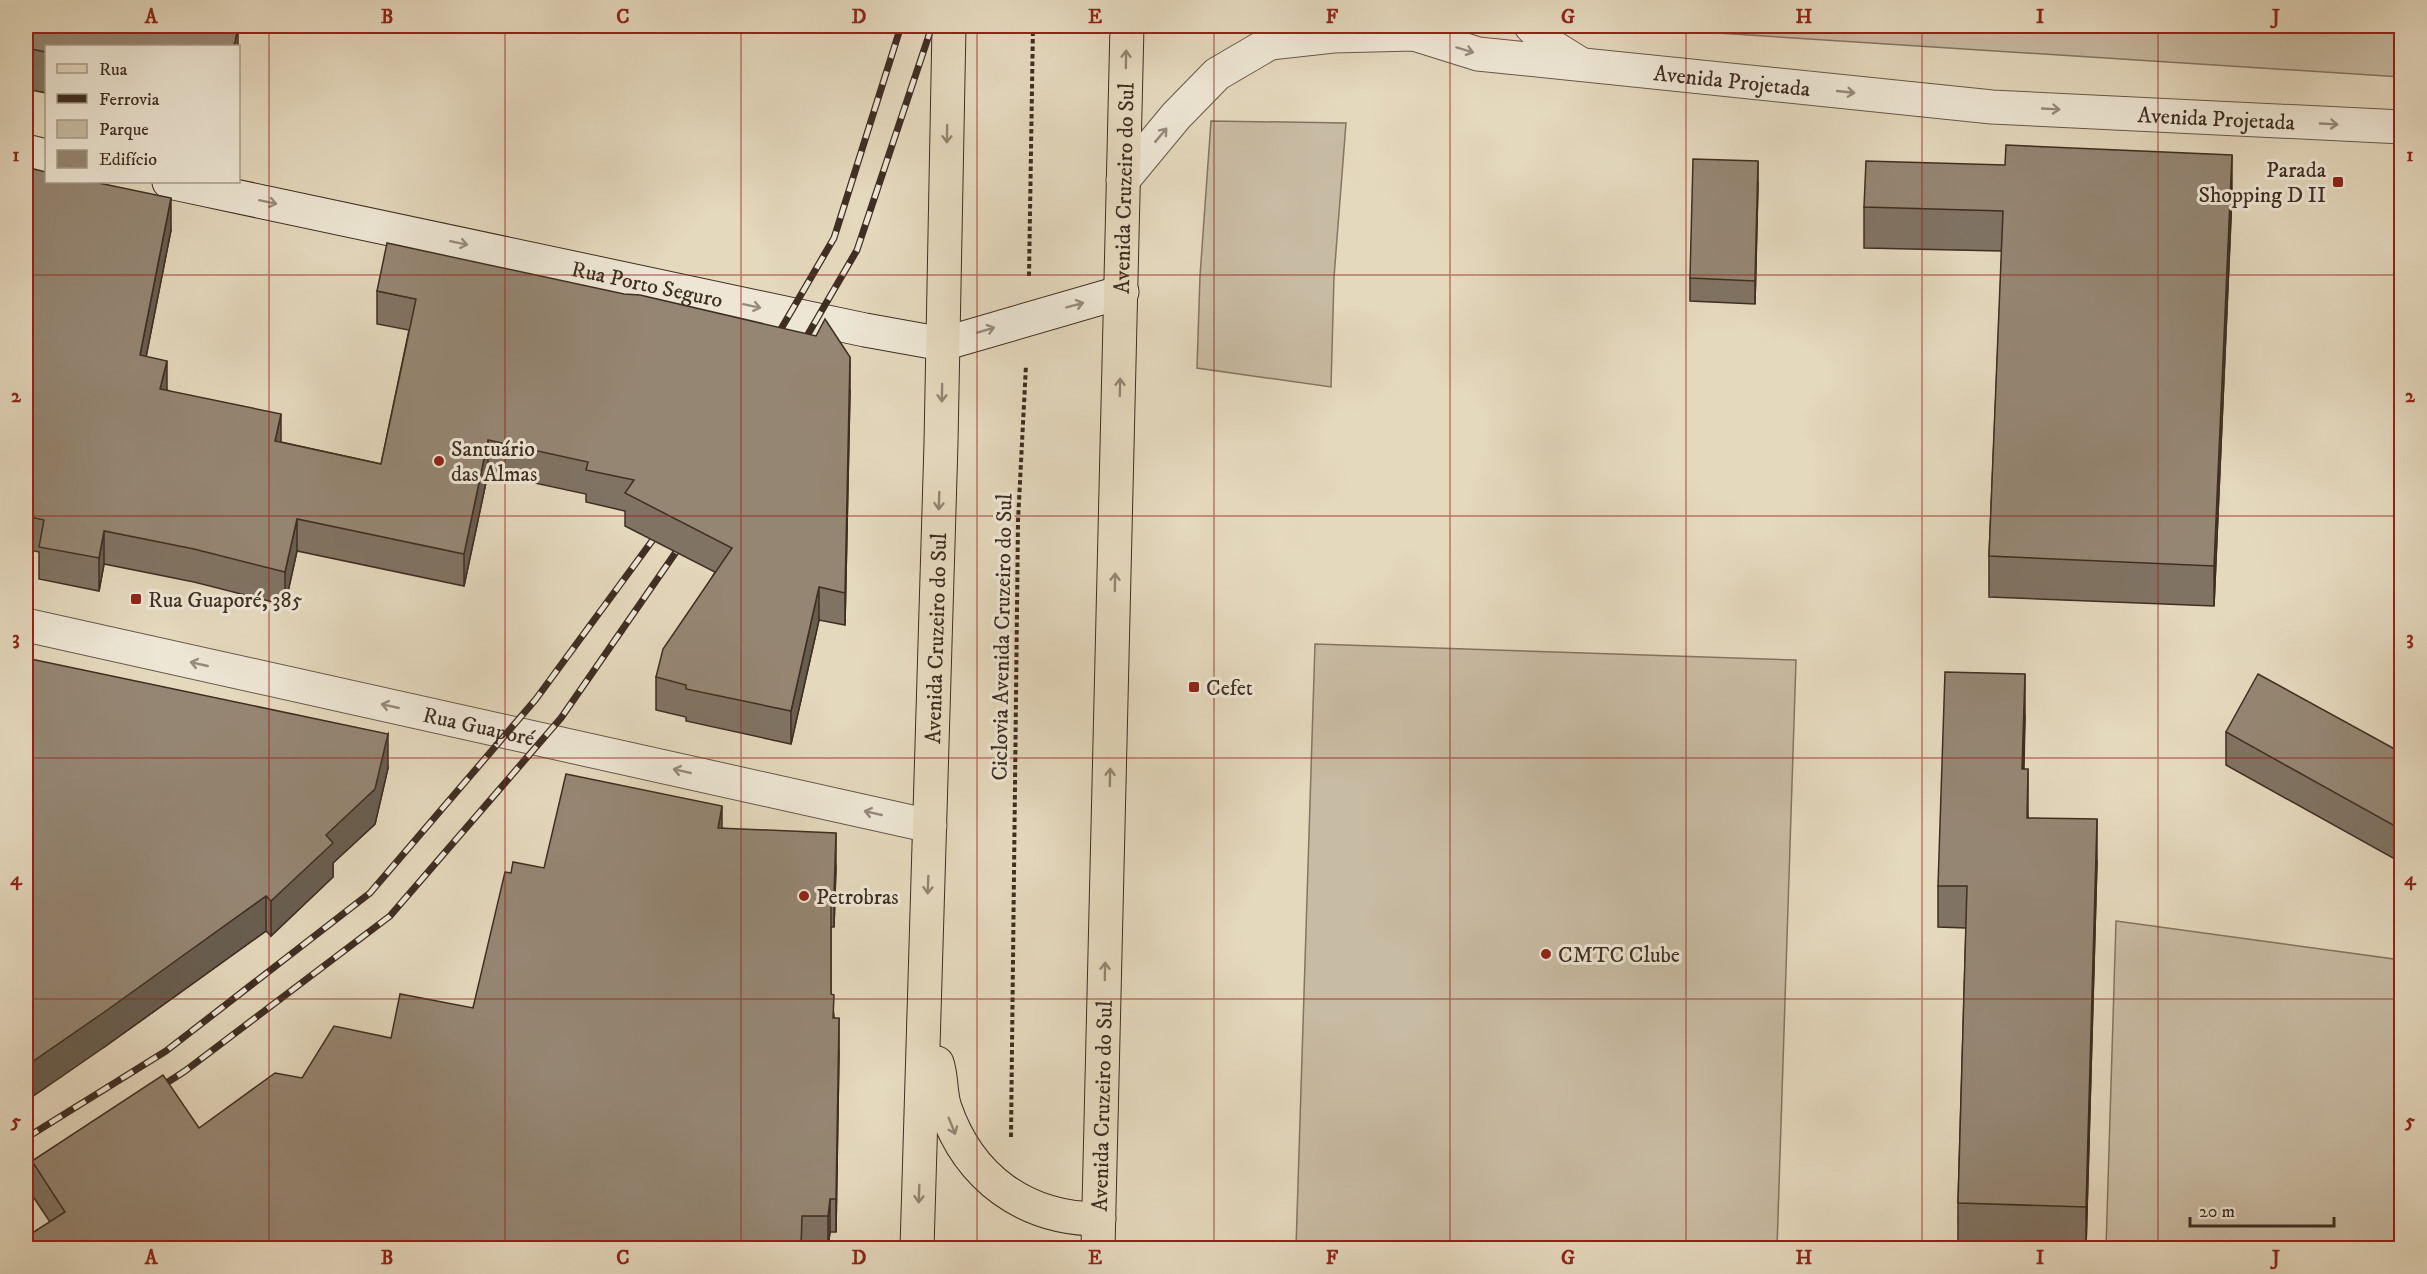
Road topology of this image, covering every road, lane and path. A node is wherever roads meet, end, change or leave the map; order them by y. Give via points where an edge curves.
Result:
1 (949, 26) edge
2 (1033, 26) edge
3 (1126, 26) edge
4 (1531, 26) edge
5 (1583, 66) junction
6 (2402, 127) edge
7 (26, 152) edge
8 (45, 156) edge
9 (1123, 180) junction
10 (175, 183) edge
11 (1122, 292) junction
12 (1028, 317) junction
13 (943, 344) junction
14 (26, 625) edge
15 (930, 826) junction
16 (924, 1031) junction
17 (1010, 1195) junction
18 (1099, 1234) edge
19 (918, 1248) edge

1 -> 13 main road, Avenida Cruzeiro do Sul
2 - 12 path, Ciclovia Avenida Cruzeiro do Sul
9 -> 3 main road, Avenida Cruzeiro do Sul
4 - 5 street via 1550,45
5 -> 6 street, Avenida Projetada via 1992,107
9 -> 5 street, Avenida Projetada via 1217,74 1270,43 1333,36 1414,34 1478,54
7 - 8 street
9 - 11 main road, Avenida Cruzeiro do Sul
10 -> 13 street, Rua Porto Seguro
12 -> 11 street, Rua Porto Seguro
18 -> 11 main road, Avenida Cruzeiro do Sul
13 -> 12 street, Rua Porto Seguro
12 - 17 path, Ciclovia Avenida Cruzeiro do Sul via 1018,521
13 -> 15 main road, Avenida Cruzeiro do Sul
15 -> 14 street, Rua Guaporé
15 -> 16 main road, Avenida Cruzeiro do Sul
16 -> 17 main road via 939,1068 944,1106 958,1141 981,1171
16 -> 19 main road, Avenida Cruzeiro do Sul
17 - 18 main road via 1044,1211 1081,1219

